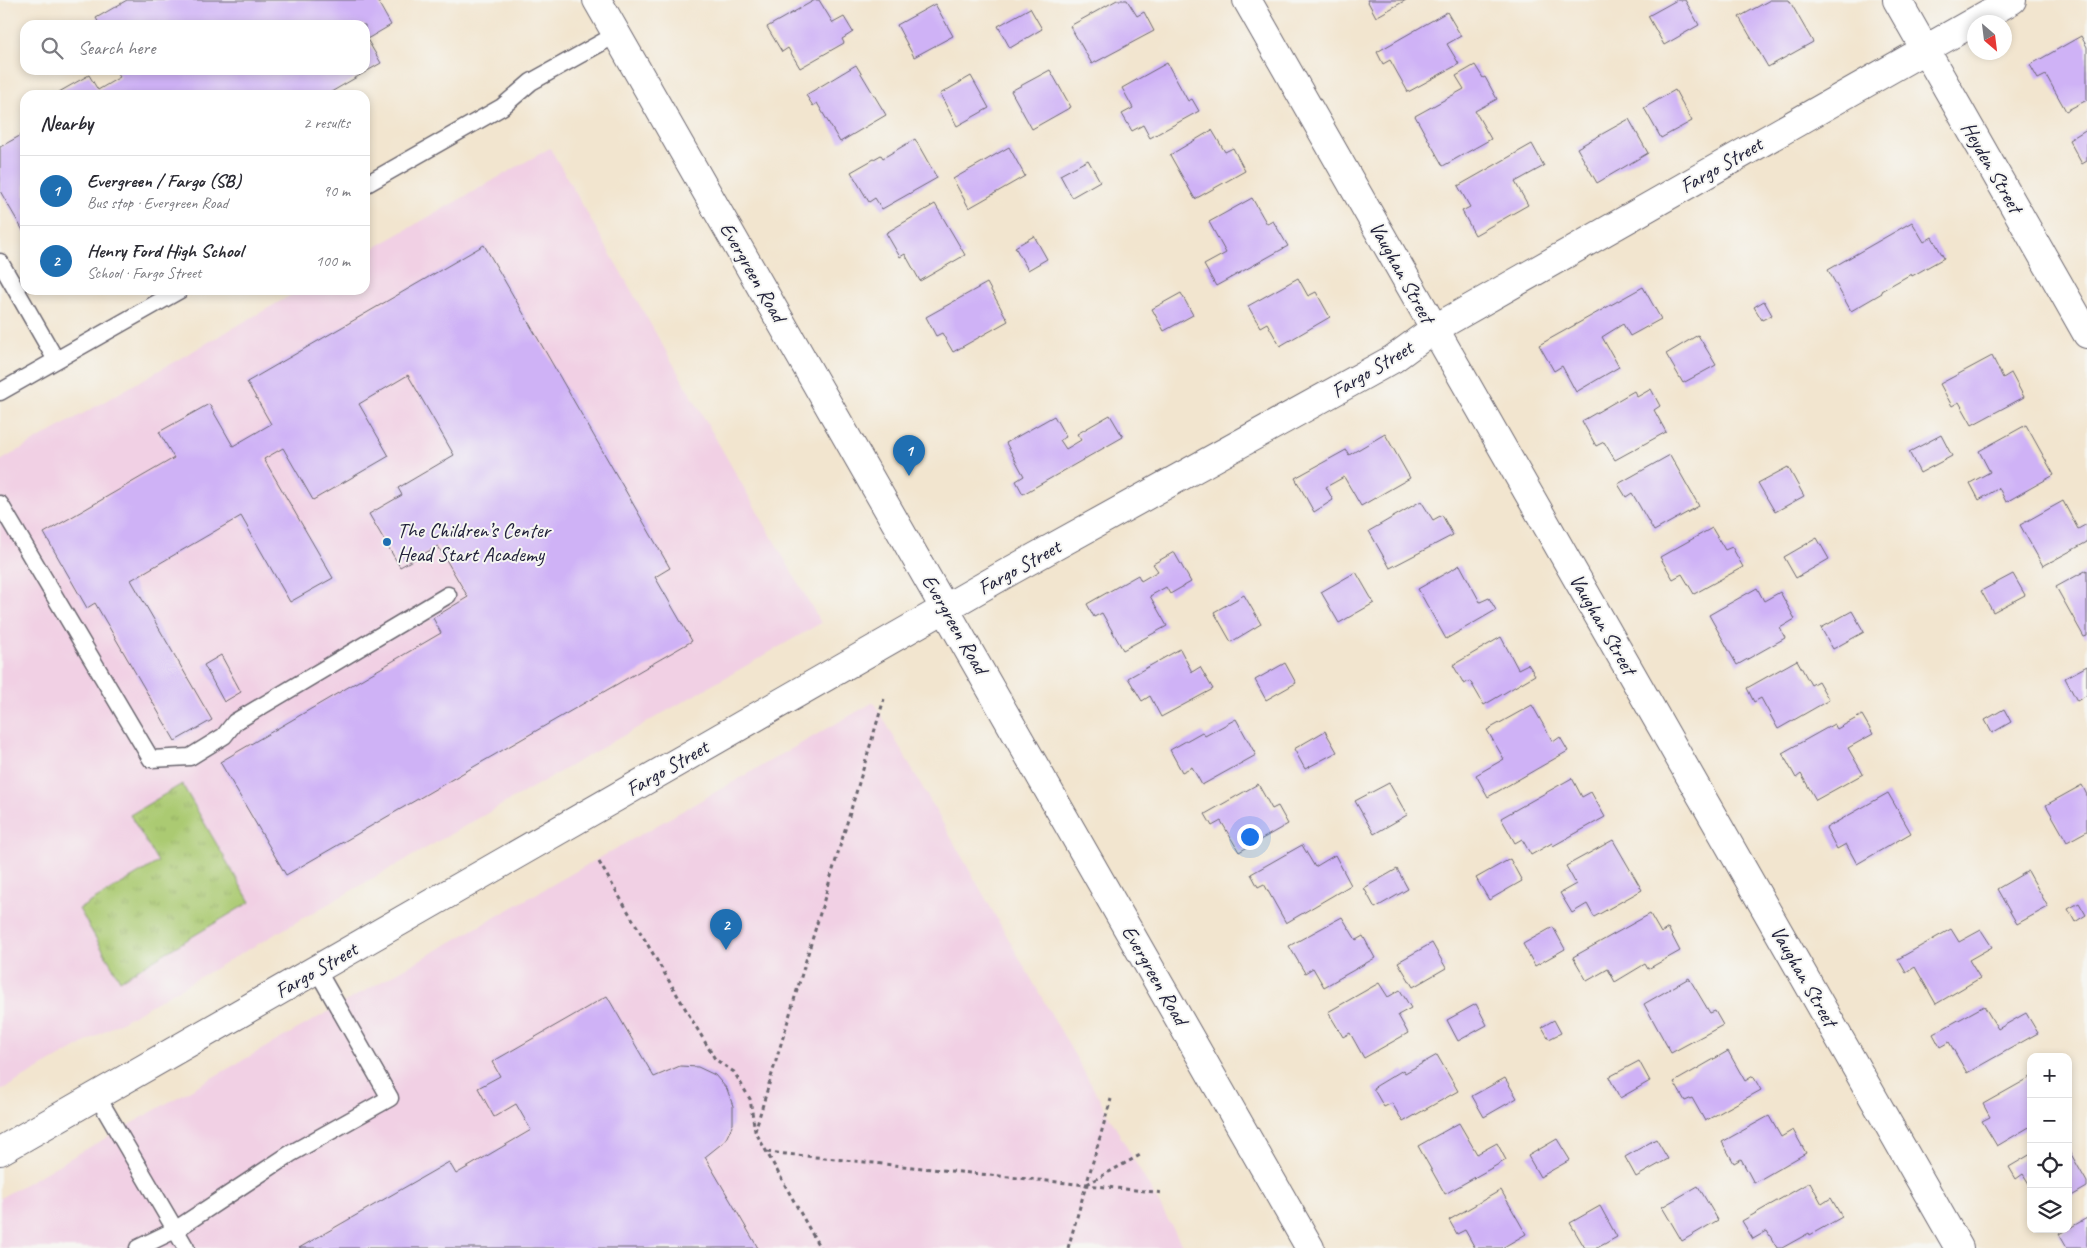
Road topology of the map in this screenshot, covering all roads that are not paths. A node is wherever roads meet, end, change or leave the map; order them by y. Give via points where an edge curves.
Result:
1 (598, 0) edge
2 (1247, 0) edge
3 (1897, 0) edge
4 (2012, 0) edge
5 (617, 34) junction
6 (1925, 49) junction
7 (370, 182) edge
8 (0, 262) edge
9 (171, 295) edge
10 (1434, 329) junction
11 (2087, 334) edge
12 (56, 360) junction
13 (0, 392) edge
14 (0, 504) edge
15 (448, 595) dead end
16 (946, 608) junction
17 (317, 970) junction
18 (97, 1096) junction
19 (0, 1151) edge
20 (175, 1230) junction
21 (138, 1248) edge
22 (186, 1248) edge
23 (1310, 1248) edge
24 (1959, 1248) edge

1 - 5 street, Evergreen Road
2 - 10 street, Vaughan Street
3 - 6 street, Heyden Street
4 - 6 street, Fargo Street
5 - 7 lane via 531,82 502,107
5 - 16 street, Evergreen Road
6 - 10 street, Fargo Street
6 - 11 street, Heyden Street
8 - 12 lane
9 - 12 lane
10 - 16 street, Fargo Street via 1393,359
10 - 24 street, Vaughan Street
12 - 13 lane
14 - 15 lane via 151,759 190,757 224,736 234,722
16 - 17 street, Fargo Street
16 - 23 street, Evergreen Road
17 - 18 street, Fargo Street
17 - 20 lane via 390,1098 290,1154
18 - 19 street, Fargo Street
18 - 20 lane
20 - 21 lane
20 - 22 lane

